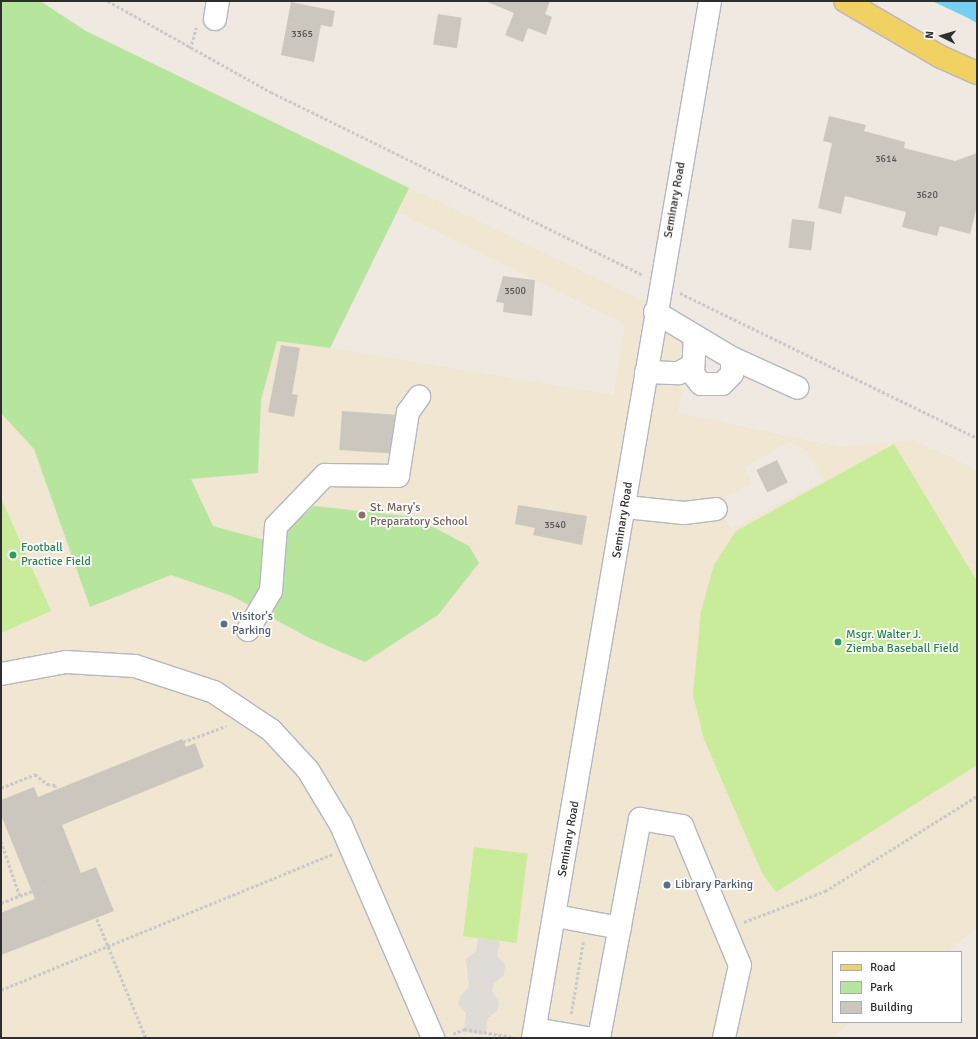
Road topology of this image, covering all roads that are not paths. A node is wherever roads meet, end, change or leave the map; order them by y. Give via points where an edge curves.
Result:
1 (710, 1) edge
2 (845, 1) edge
3 (977, 73) edge
4 (655, 312) junction
5 (695, 336) junction
6 (732, 358) junction
7 (692, 365) junction
8 (646, 372) junction
9 (798, 388) dead end
10 (419, 397) dead end
11 (626, 507) junction
12 (716, 509) dead end
13 (248, 630) dead end
14 (1, 674) edge
15 (556, 916) junction
16 (620, 928) junction
17 (528, 1035) edge
18 (577, 1036) edge
19 (442, 1037) edge
20 (599, 1038) edge
21 (724, 1038) edge

1 - 4 street, Seminary Road
2 - 3 main road via 940,57
4 - 5 street
4 - 8 street, Seminary Road
5 - 6 street
5 - 7 street
6 - 7 street via 732,374 716,387 701,384
6 - 9 street
7 - 8 street via 679,372
8 - 11 street, Seminary Road
10 - 13 street via 408,412 398,476 365,473 325,475 276,526 271,591
11 - 12 street via 684,513
11 - 15 street, Seminary Road
14 - 19 street via 66,662 129,665 196,683 246,711 298,756 330,805
15 - 16 street
15 - 17 street, Seminary Road
16 - 20 street
16 - 21 street via 640,819 682,826 740,965
17 - 18 street

